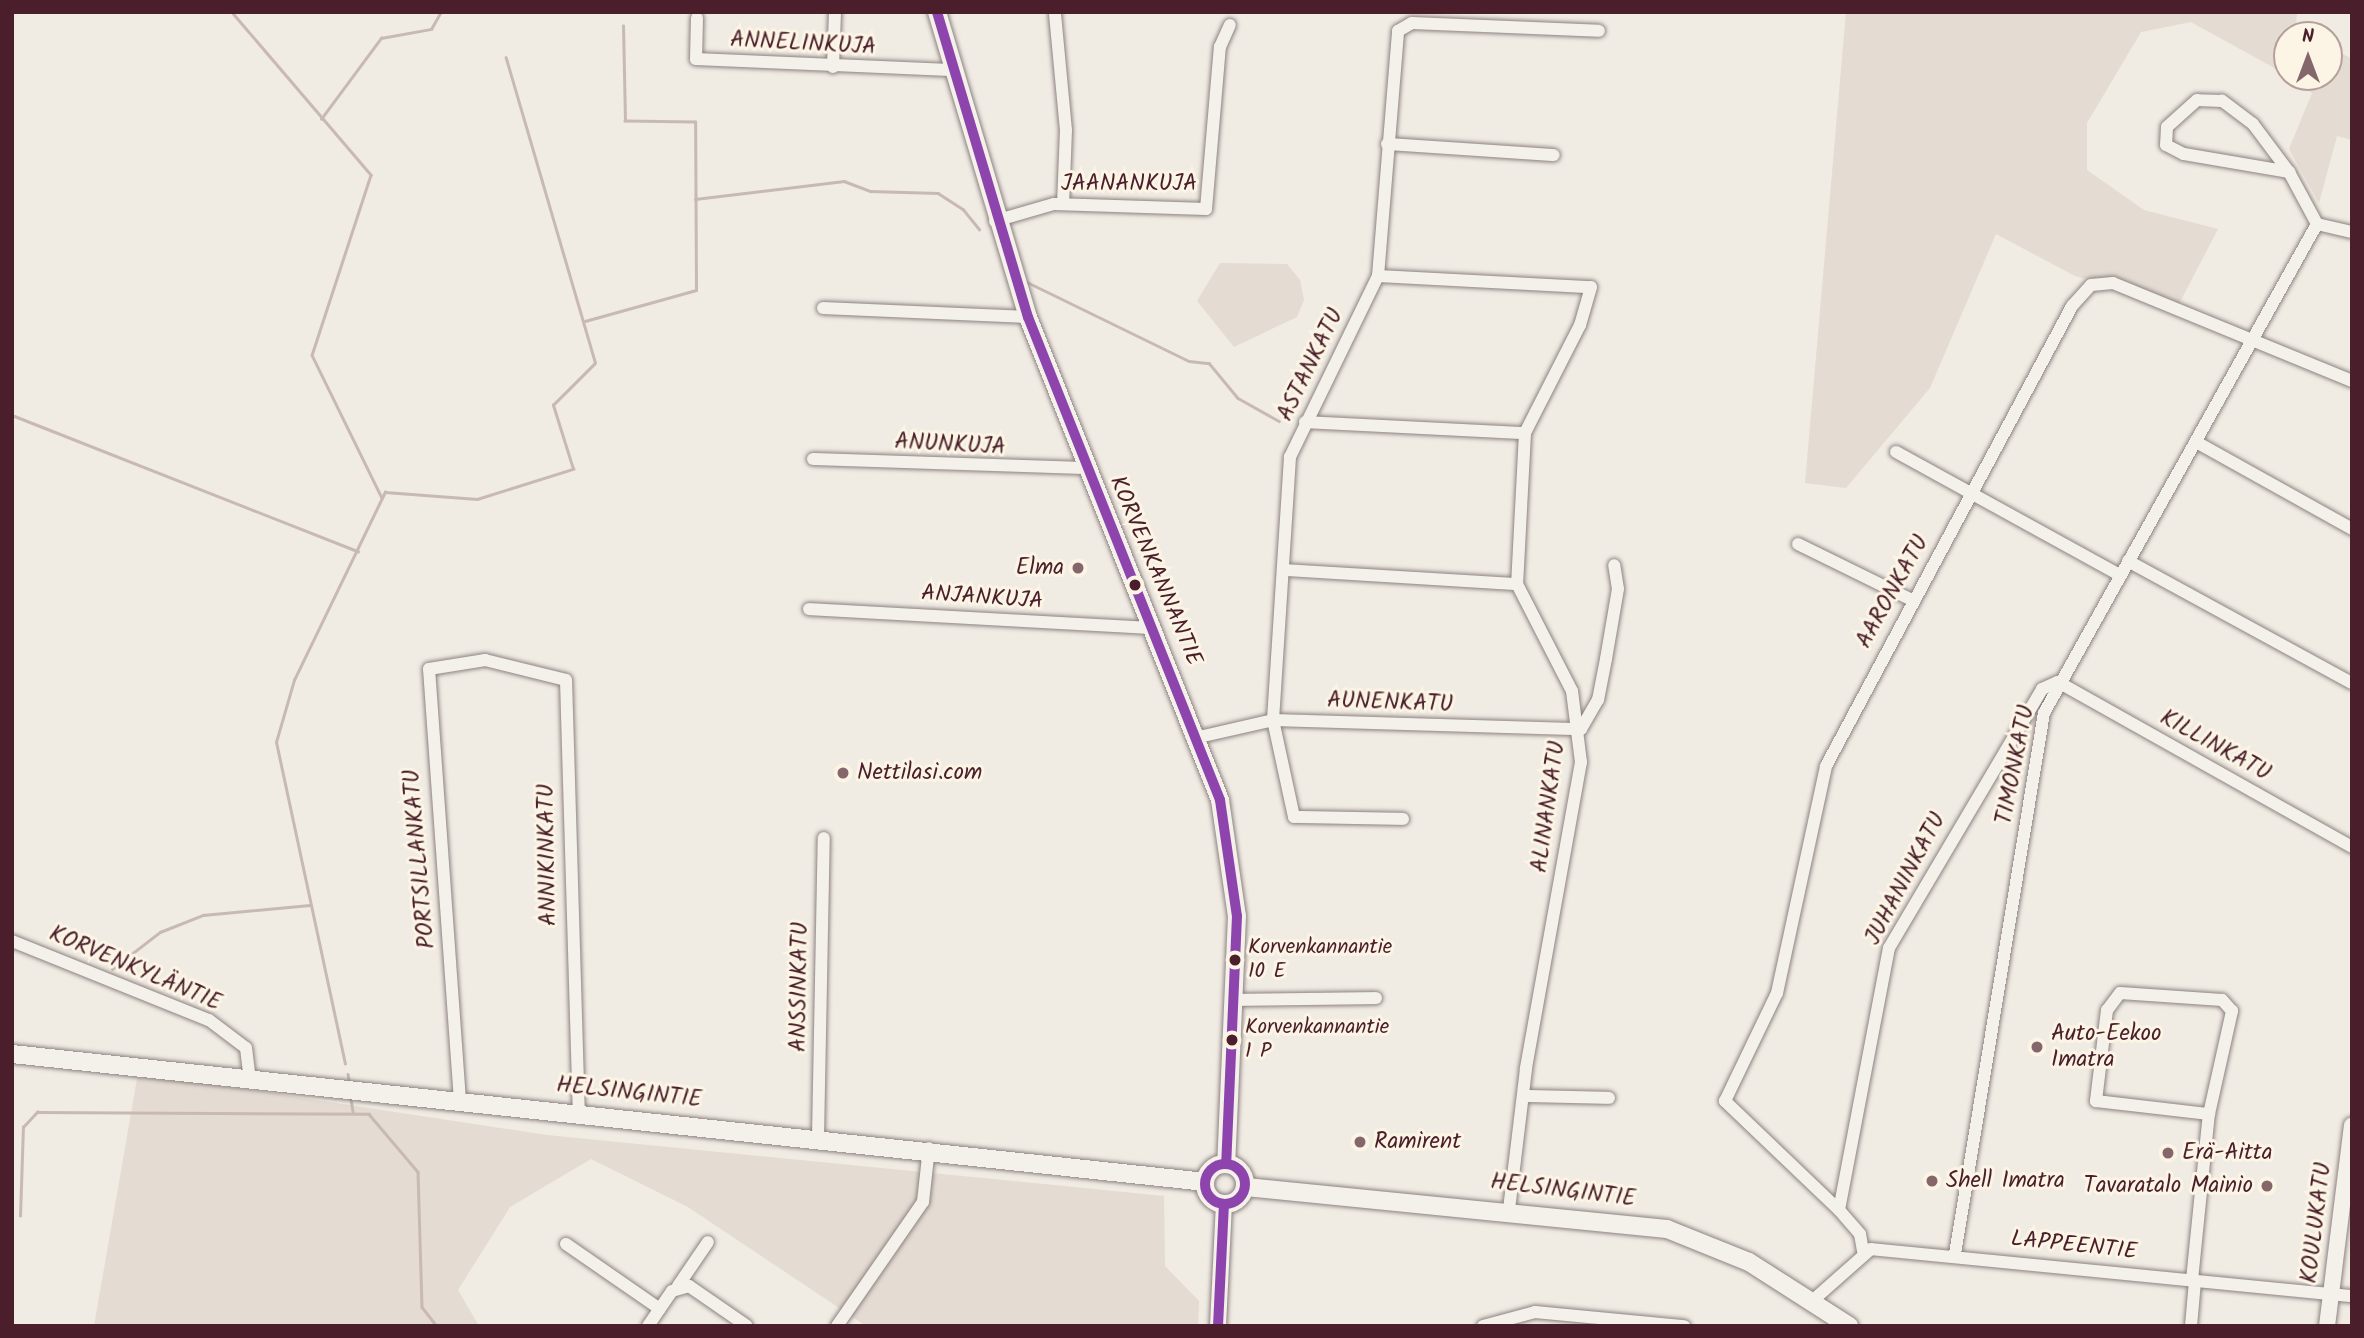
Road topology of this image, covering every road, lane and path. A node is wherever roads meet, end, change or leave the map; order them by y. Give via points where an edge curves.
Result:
1 (835, 12) edge
2 (937, 12) edge
3 (1055, 14) edge
4 (697, 18) dead end
5 (1230, 25) dead end
6 (1599, 32) dead end
7 (833, 67) junction
8 (950, 70) junction
9 (1387, 144) junction
10 (1554, 155) dead end
11 (2289, 172) junction
12 (1063, 204) junction
13 (996, 221) junction
14 (2318, 224) junction
15 (2352, 232) edge
16 (1378, 276) junction
17 (823, 308) dead end
18 (1028, 317) junction
19 (2252, 341) junction
20 (2352, 381) edge
21 (1305, 422) junction
22 (1525, 433) junction
23 (2196, 442) junction
24 (1896, 452) dead end
25 (813, 459) dead end
26 (1085, 468) junction
27 (1974, 492) junction
28 (2352, 529) edge
29 (1798, 544) dead end
30 (2128, 561) junction
31 (1614, 565) dead end
32 (1285, 569) junction
33 (2120, 575) junction
34 (1517, 584) junction
35 (1912, 600) junction
36 (809, 608) dead end
37 (1153, 628) junction
38 (485, 660) joint
39 (2058, 682) junction
40 (2352, 683) edge
41 (1273, 720) junction
42 (1581, 729) junction
43 (1199, 737) junction
44 (1404, 819) dead end
45 (824, 838) dead end
46 (2352, 847) edge
47 (12, 941) edge
48 (1376, 998) dead end
49 (1235, 1000) junction
50 (12, 1054) edge
51 (250, 1079) junction
52 (1522, 1096) junction
53 (1609, 1098) dead end
54 (460, 1101) junction
55 (579, 1112) junction
56 (2209, 1114) junction
57 (2352, 1126) edge
58 (818, 1137) junction
59 (929, 1148) junction
60 (1226, 1164) junction
61 (1205, 1182) junction
62 (1246, 1186) junction
63 (1224, 1205) junction
64 (1509, 1209) junction
65 (1839, 1210) junction
66 (708, 1242) dead end
67 (566, 1244) dead end
68 (1863, 1251) junction
69 (1955, 1254) junction
70 (2194, 1280) junction
71 (678, 1286) junction
72 (2331, 1294) junction
73 (2352, 1297) edge
74 (1811, 1302) junction
75 (660, 1309) junction
76 (648, 1326) edge
77 (747, 1326) edge
78 (837, 1326) edge
79 (1219, 1326) edge
80 (1483, 1326) edge
81 (1684, 1326) edge
82 (1849, 1326) edge
83 (2191, 1326) edge
84 (2327, 1326) edge

1 - 7 street
2 - 8 main road, KORVENKANNANTIE
3 - 12 street via 1066,130
4 - 7 street, ANNELINKUJA via 696,59
5 - 12 street, JAANANKUJA via 1220,47 1206,209
6 - 9 street, ASTANKATU via 1412,23 1398,31
7 - 8 street, ANNELINKUJA
8 - 13 main road, KORVENKANNANTIE
9 - 10 street
9 - 16 street, ASTANKATU
11 - 11 street via 2184,154 2166,145 2167,127 2197,100 2222,101 2253,124
11 - 14 street
12 - 13 street, JAANANKUJA
13 - 18 main road, KORVENKANNANTIE
14 - 15 street
14 - 19 street, TIMONKATU
16 - 21 street, ASTANKATU
16 - 22 street via 1574,282 1591,288 1592,298
17 - 18 street
18 - 26 main road, KORVENKANNANTIE
19 - 20 street, AARONKATU
19 - 23 street, TIMONKATU
19 - 27 street, AARONKATU via 2113,283 2091,285 2072,306
21 - 22 street
21 - 32 street, ASTANKATU via 1290,457
22 - 34 street
23 - 28 street
23 - 30 street, TIMONKATU
24 - 27 street
25 - 26 street, ANUNKUJA
26 - 37 main road, KORVENKANNANTIE
27 - 33 street
27 - 35 street, AARONKATU
29 - 35 street
30 - 33 street, TIMONKATU
30 - 40 street
31 - 42 street via 1618,589 1598,700
32 - 34 street
32 - 41 street, ASTANKATU
33 - 39 street, TIMONKATU
34 - 42 street, ALINANKATU via 1572,691
35 - 65 street, AARONKATU via 1826,766 1777,993 1725,1101
36 - 37 street, ANJANKUJA
37 - 43 main road, KORVENKANNANTIE
38 - 54 street, PORTSILLANKATU via 429,669
38 - 55 street, ANNIKINKATU via 566,680
39 - 46 street, KILLINKATU
39 - 65 street, JUHANINKATU via 2031,698 1889,948
39 - 69 street, TIMONKATU via 2038,740
41 - 42 street, AUNENKATU
41 - 43 street, AUNENKATU
41 - 44 street, ASTANKATU via 1294,817
42 - 52 street, ALINANKATU via 1581,762
43 - 49 main road, KORVENKANNANTIE via 1234,870
45 - 58 street, ANSSINKATU
47 - 51 street, KORVENKYLÄNTIE via 209,1020 246,1048
48 - 49 street
49 - 60 main road, KORVENKANNANTIE
50 - 51 main road, HELSINGINTIE
51 - 54 main road, HELSINGINTIE
52 - 53 street
52 - 64 street, ALINANKATU
54 - 55 main road, HELSINGINTIE
55 - 58 main road, HELSINGINTIE
56 - 56 street via 2230,1005 2209,998 2120,993 2107,1010 2096,1101
56 - 70 street
57 - 72 street, KOULUKATU
58 - 59 main road, HELSINGINTIE
59 - 61 main road, HELSINGINTIE
59 - 78 street via 923,1202
60 - 61 main road via 1212,1169
60 - 62 main road via 1241,1171
61 - 63 main road via 1210,1197
62 - 63 main road via 1238,1200
62 - 64 main road, HELSINGINTIE
63 - 79 street
64 - 74 main road, HELSINGINTIE via 1692,1236 1749,1262
65 - 68 street via 1860,1234
66 - 71 street
67 - 75 street
68 - 69 street, LAPPEENTIE
68 - 74 street
69 - 70 street, LAPPEENTIE
70 - 72 street, LAPPEENTIE
70 - 83 street
71 - 75 street
71 - 77 street via 702,1293
72 - 73 street, LAPPEENTIE
72 - 84 street, KOULUKATU
74 - 82 main road, HELSINGINTIE
75 - 76 street
80 - 81 street via 1535,1312

